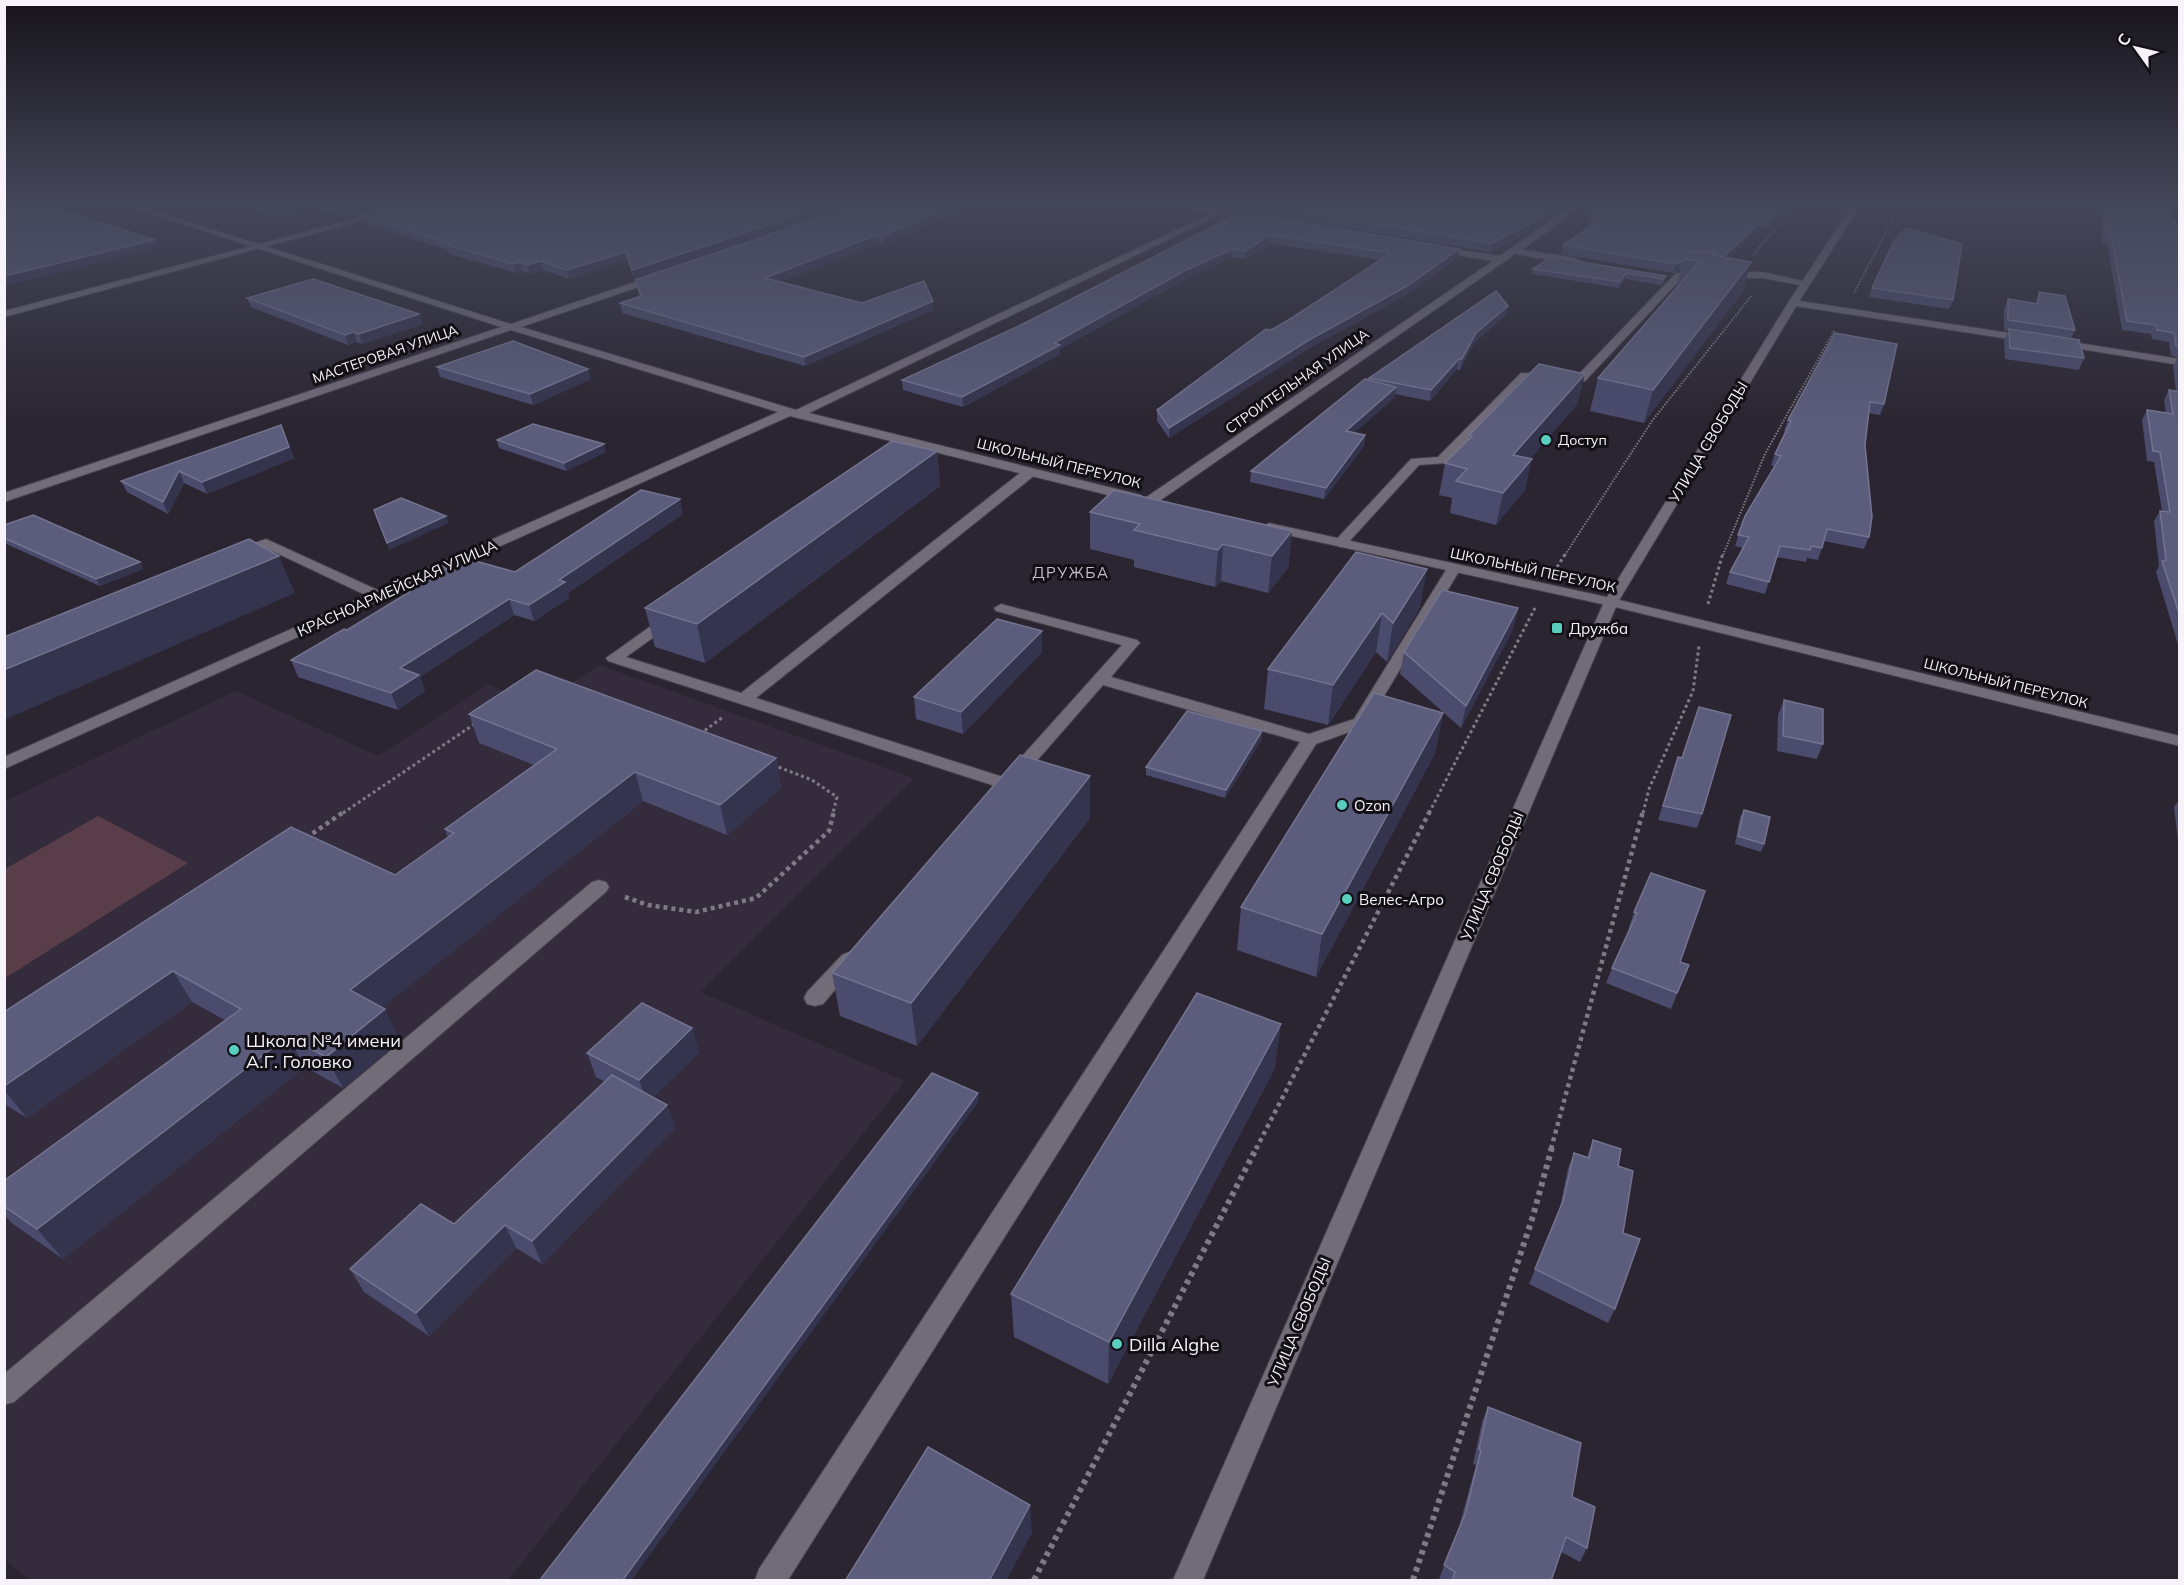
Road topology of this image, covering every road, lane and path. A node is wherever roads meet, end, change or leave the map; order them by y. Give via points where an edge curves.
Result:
1 (143, 277) edge
2 (352, 277) edge
3 (657, 277) edge
4 (1083, 277) edge
5 (1473, 277) edge
6 (1670, 277) edge
7 (1743, 277) edge
8 (1773, 277) edge
9 (1810, 277) edge
10 (1863, 277) edge
11 (1806, 283) junction
12 (1793, 303) junction
13 (1845, 311) junction
14 (4, 314) edge
15 (511, 327) junction
16 (2041, 340) edge
17 (2052, 342) edge
18 (2180, 362) edge
19 (794, 413) junction
20 (920, 444) junction
21 (900, 458) edge
22 (1030, 472) junction
23 (4, 498) edge
24 (1150, 501) junction
25 (1172, 506) edge
26 (1251, 523) edge
27 (1340, 543) junction
28 (222, 560) edge
29 (1454, 568) junction
30 (1546, 588) junction
31 (379, 596) junction
32 (1611, 602) junction
33 (1001, 608) dead end
34 (681, 611) edge
35 (1701, 624) junction
36 (1100, 679) junction
37 (744, 699) junction
38 (477, 723) edge
39 (697, 737) edge
40 (1310, 740) junction
41 (708, 741) edge
42 (2180, 741) edge
43 (4, 764) edge
44 (770, 764) edge
45 (1006, 784) junction
46 (982, 811) edge
47 (300, 842) edge
48 (599, 887) joint
49 (863, 944) edge
50 (815, 998) dead end
51 (4, 1392) edge
52 (770, 1581) edge
53 (1034, 1581) edge
54 (1188, 1581) edge
55 (1413, 1581) edge

1 - 14 street
2 - 15 street, ШКОЛЬНЫЙ ПЕРЕУЛОК
3 - 15 street, МАСТЕРОВАЯ УЛИЦА
4 - 19 street, КРАСНОАРМЕЙСКАЯ УЛИЦА
5 - 24 street, СТРОИТЕЛЬНАЯ УЛИЦА
6 - 27 street via 1581,379 1525,375 1442,460 1415,462
7 - 30 path via 1758,287 1652,422
8 - 11 street
9 - 11 street, УЛИЦА СВОБОДЫ
10 - 13 path
11 - 12 street, УЛИЦА СВОБОДЫ
12 - 13 street
12 - 32 street, УЛИЦА СВОБОДЫ
13 - 16 street
13 - 35 path via 1765,454 1725,548
15 - 19 street, ШКОЛЬНЫЙ ПЕРЕУЛОК
15 - 23 street, МАСТЕРОВАЯ УЛИЦА
17 - 18 street
19 - 20 street, ШКОЛЬНЫЙ ПЕРЕУЛОК
19 - 31 street, КРАСНОАРМЕЙСКАЯ УЛИЦА
20 - 21 street
20 - 22 street, ШКОЛЬНЫЙ ПЕРЕУЛОК
22 - 24 street, ШКОЛЬНЫЙ ПЕРЕУЛОК
22 - 37 street
24 - 25 street, ШКОЛЬНЫЙ ПЕРЕУЛОК
26 - 27 street, ШКОЛЬНЫЙ ПЕРЕУЛОК
27 - 29 street, ШКОЛЬНЫЙ ПЕРЕУЛОК
28 - 31 street via 266,543
29 - 30 street, ШКОЛЬНЫЙ ПЕРЕУЛОК
29 - 40 street via 1360,722
30 - 32 street, ШКОЛЬНЫЙ ПЕРЕУЛОК
30 - 53 path
31 - 43 street, КРАСНОАРМЕЙСКАЯ УЛИЦА
32 - 35 street, ШКОЛЬНЫЙ ПЕРЕУЛОК
32 - 54 street, УЛИЦА СВОБОДЫ
33 - 36 street via 1132,643
34 - 37 street via 614,658
35 - 42 street, ШКОЛЬНЫЙ ПЕРЕУЛОК
35 - 55 path via 1693,691 1649,789 1533,1216
36 - 40 street
36 - 45 street
37 - 45 street
38 - 47 path
39 - 41 path
40 - 52 street
44 - 48 path via 812,780 837,797 829,831 756,898 696,912 648,905
45 - 46 street
48 - 51 street
49 - 50 street

